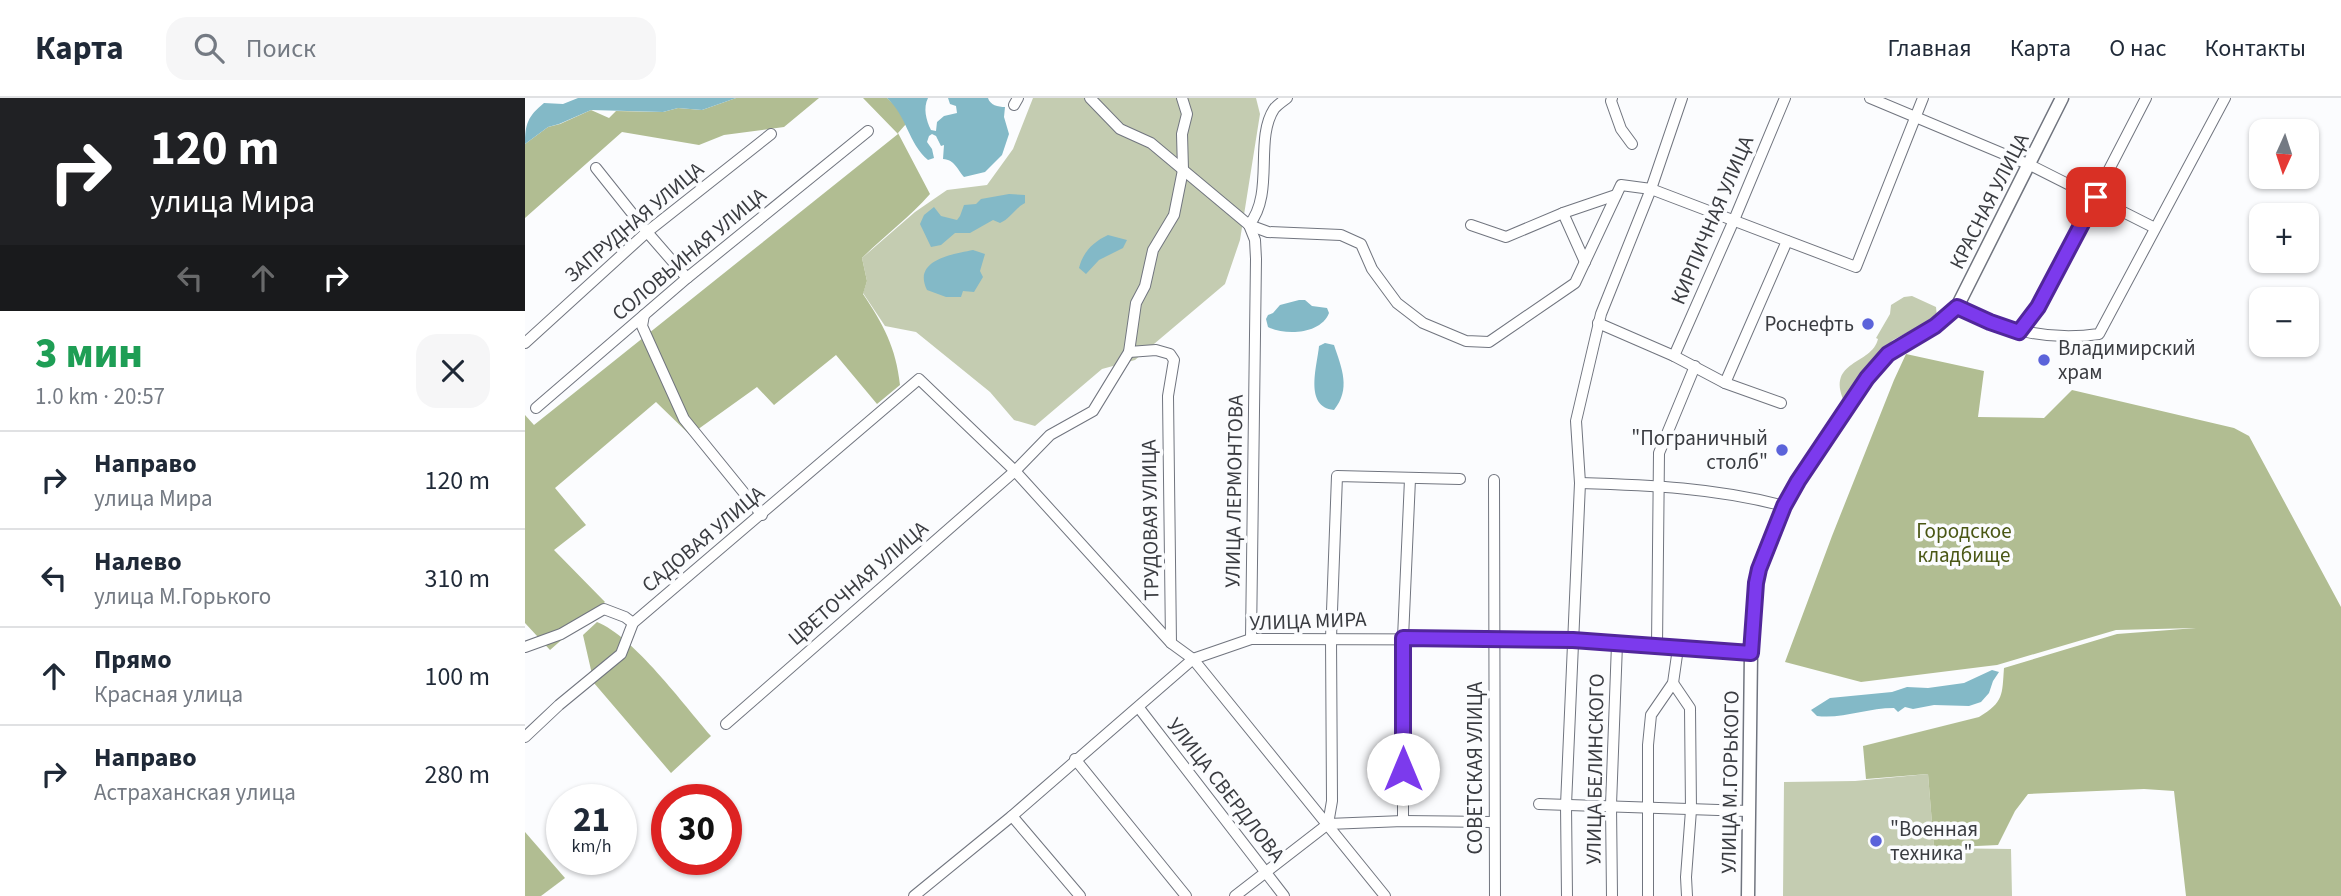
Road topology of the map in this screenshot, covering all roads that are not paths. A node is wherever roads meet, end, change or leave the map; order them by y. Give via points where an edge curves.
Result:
1 (1090, 98) edge
2 (1182, 98) edge
3 (1287, 98) edge
4 (1612, 98) edge
5 (1682, 98) edge
6 (1784, 98) edge
7 (1870, 98) edge
8 (1923, 98) edge
9 (2062, 98) edge
10 (2145, 98) edge
11 (2225, 98) edge
12 (1915, 115) junction
13 (868, 131) dead end
14 (771, 134) dead end
15 (1632, 144) dead end
16 (2030, 165) junction
17 (596, 168) dead end
18 (1183, 170) junction
19 (1651, 188) junction
20 (1616, 195) junction
21 (2096, 197) junction
22 (1563, 213) junction
23 (1734, 220) junction
24 (1249, 225) junction
25 (1471, 225) dead end
26 (2155, 228) junction
27 (647, 232) junction
28 (1787, 241) junction
29 (1585, 262) junction
30 (687, 278) junction
31 (1957, 307) junction
32 (644, 315) junction
33 (1598, 323) junction
34 (2019, 332) junction
35 (525, 343) edge
36 (1129, 352) junction
37 (1674, 356) junction
38 (1695, 366) junction
39 (1725, 383) junction
40 (1781, 403) dead end
41 (536, 408) dead end
42 (1015, 471) junction
43 (1410, 479) junction
44 (1460, 479) dead end
45 (1495, 480) dead end
46 (1580, 483) junction
47 (1659, 486) junction
48 (1784, 506) junction
49 (762, 515) junction
50 (1768, 544) joint
51 (633, 623) junction
52 (1331, 638) junction
53 (1403, 638) junction
54 (1251, 639) junction
55 (1493, 639) junction
56 (1573, 640) junction
57 (1171, 643) junction
58 (1617, 643) junction
59 (1657, 646) junction
60 (525, 647) edge
61 (1678, 648) junction
62 (1751, 653) junction
63 (1193, 659) junction
64 (1673, 683) junction
65 (1139, 708) junction
66 (726, 724) dead end
67 (525, 737) edge
68 (1075, 759) junction
69 (1539, 804) dead end
70 (1566, 805) junction
71 (1611, 805) junction
72 (1647, 808) junction
73 (1691, 810) junction
74 (1748, 811) junction
75 (1012, 816) junction
76 (1403, 821) junction
77 (1493, 822) junction
78 (1328, 824) junction
79 (1265, 873) junction
80 (914, 896) edge
81 (1080, 896) edge
82 (1186, 896) edge
83 (1234, 896) edge
84 (1284, 896) edge
85 (1385, 896) edge
86 (1495, 896) edge
87 (1567, 896) edge
88 (1612, 896) edge
89 (1647, 896) edge
90 (1687, 896) edge
91 (1748, 896) edge

1 - 18 street via 1120,129 1151,143
2 - 18 street via 1187,114 1182,134
3 - 24 street via 1274,108 1267,131 1262,190 1257,215
4 - 15 street via 1621,129
5 - 19 street
6 - 23 street, КИРПИЧНАЯ УЛИЦА
7 - 12 street
8 - 12 street
9 - 16 main road, КРАСНАЯ УЛИЦА
10 - 21 street
11 - 26 street
12 - 16 street
12 - 28 street via 1856,267
13 - 30 street, СОЛОВЬИНАЯ УЛИЦА
14 - 27 street, ЗАПРУДНАЯ УЛИЦА
16 - 21 street
16 - 31 main road, КРАСНАЯ УЛИЦА
17 - 27 street
18 - 24 street
18 - 36 street via 1174,215 1153,250 1136,303
19 - 20 street via 1621,185
19 - 23 street
19 - 33 street
20 - 22 street
20 - 29 street
21 - 26 street
21 - 34 street via 2038,307
22 - 25 street via 1506,237
22 - 29 street
23 - 28 street
23 - 37 street, КИРПИЧНАЯ УЛИЦА
24 - 29 street via 1268,232 1341,235 1361,244 1372,269 1397,303 1423,323 1466,341 1489,342 1507,331 1575,283
24 - 54 street, УЛИЦА ЛЕРМОНТОВА via 1256,259
26 - 34 street via 2099,334
27 - 30 street
27 - 35 street, ЗАПРУДНАЯ УЛИЦА
28 - 39 street
30 - 32 street, СОЛОВЬИНАЯ УЛИЦА
31 - 34 street
31 - 48 main road, КРАСНАЯ УЛИЦА via 1888,354 1867,378
32 - 41 street, СОЛОВЬИНАЯ УЛИЦА
32 - 49 street via 642,326 684,419
33 - 37 street
33 - 46 street via 1576,421
36 - 42 street, ЦВЕТОЧНАЯ УЛИЦА via 1093,411 1050,435
36 - 57 street, ТРУДОВАЯ УЛИЦА via 1156,350 1174,360 1168,396
37 - 38 street
38 - 39 street
38 - 47 street via 1659,453
39 - 40 street
42 - 49 street, САДОВАЯ УЛИЦА via 919,379
42 - 57 street
42 - 66 street, ЦВЕТОЧНАЯ УЛИЦА
43 - 44 street
43 - 52 street via 1337,476
43 - 53 street
45 - 55 street, СОВЕТСКАЯ УЛИЦА
46 - 47 street
46 - 56 street
47 - 48 street via 1735,494
47 - 59 street
48 - 50 main road, КРАСНАЯ УЛИЦА
49 - 51 street, САДОВАЯ УЛИЦА
50 - 62 main road, УЛИЦА М.ГОРЬКОГО via 1756,583
51 - 60 street via 604,609 561,634
51 - 67 street, САДОВАЯ УЛИЦА via 621,654
52 - 53 street, УЛИЦА МИРА
52 - 54 street, УЛИЦА МИРА
52 - 78 street via 1332,801
53 - 55 street, УЛИЦА МИРА
53 - 76 street
54 - 63 street, УЛИЦА МИРА
55 - 56 street, УЛИЦА МИРА
55 - 77 street, СОВЕТСКАЯ УЛИЦА
56 - 58 street, УЛИЦА МИРА
56 - 70 street
57 - 63 street
58 - 59 street, УЛИЦА МИРА
58 - 71 street, УЛИЦА БЕЛИНСКОГО
59 - 61 street, УЛИЦА МИРА
61 - 62 street, УЛИЦА МИРА
61 - 64 street
62 - 74 main road, УЛИЦА М.ГОРЬКОГО
63 - 65 street, УЛИЦА МИРА
63 - 78 street
64 - 72 street via 1651,715
64 - 73 street via 1690,708
65 - 68 street, УЛИЦА МИРА
65 - 79 street, УЛИЦА СВЕРДЛОВА
68 - 75 street, УЛИЦА МИРА
68 - 82 street
69 - 70 street
70 - 71 street
70 - 87 street
71 - 72 street
71 - 88 street, УЛИЦА БЕЛИНСКОГО
72 - 73 street
72 - 89 street
73 - 74 street
73 - 90 street
74 - 91 main road, УЛИЦА М.ГОРЬКОГО
75 - 80 street, УЛИЦА МИРА
75 - 81 street
76 - 77 street
76 - 78 street
77 - 86 street, СОВЕТСКАЯ УЛИЦА
78 - 79 street
78 - 85 street
79 - 83 street
79 - 84 street, УЛИЦА СВЕРДЛОВА

